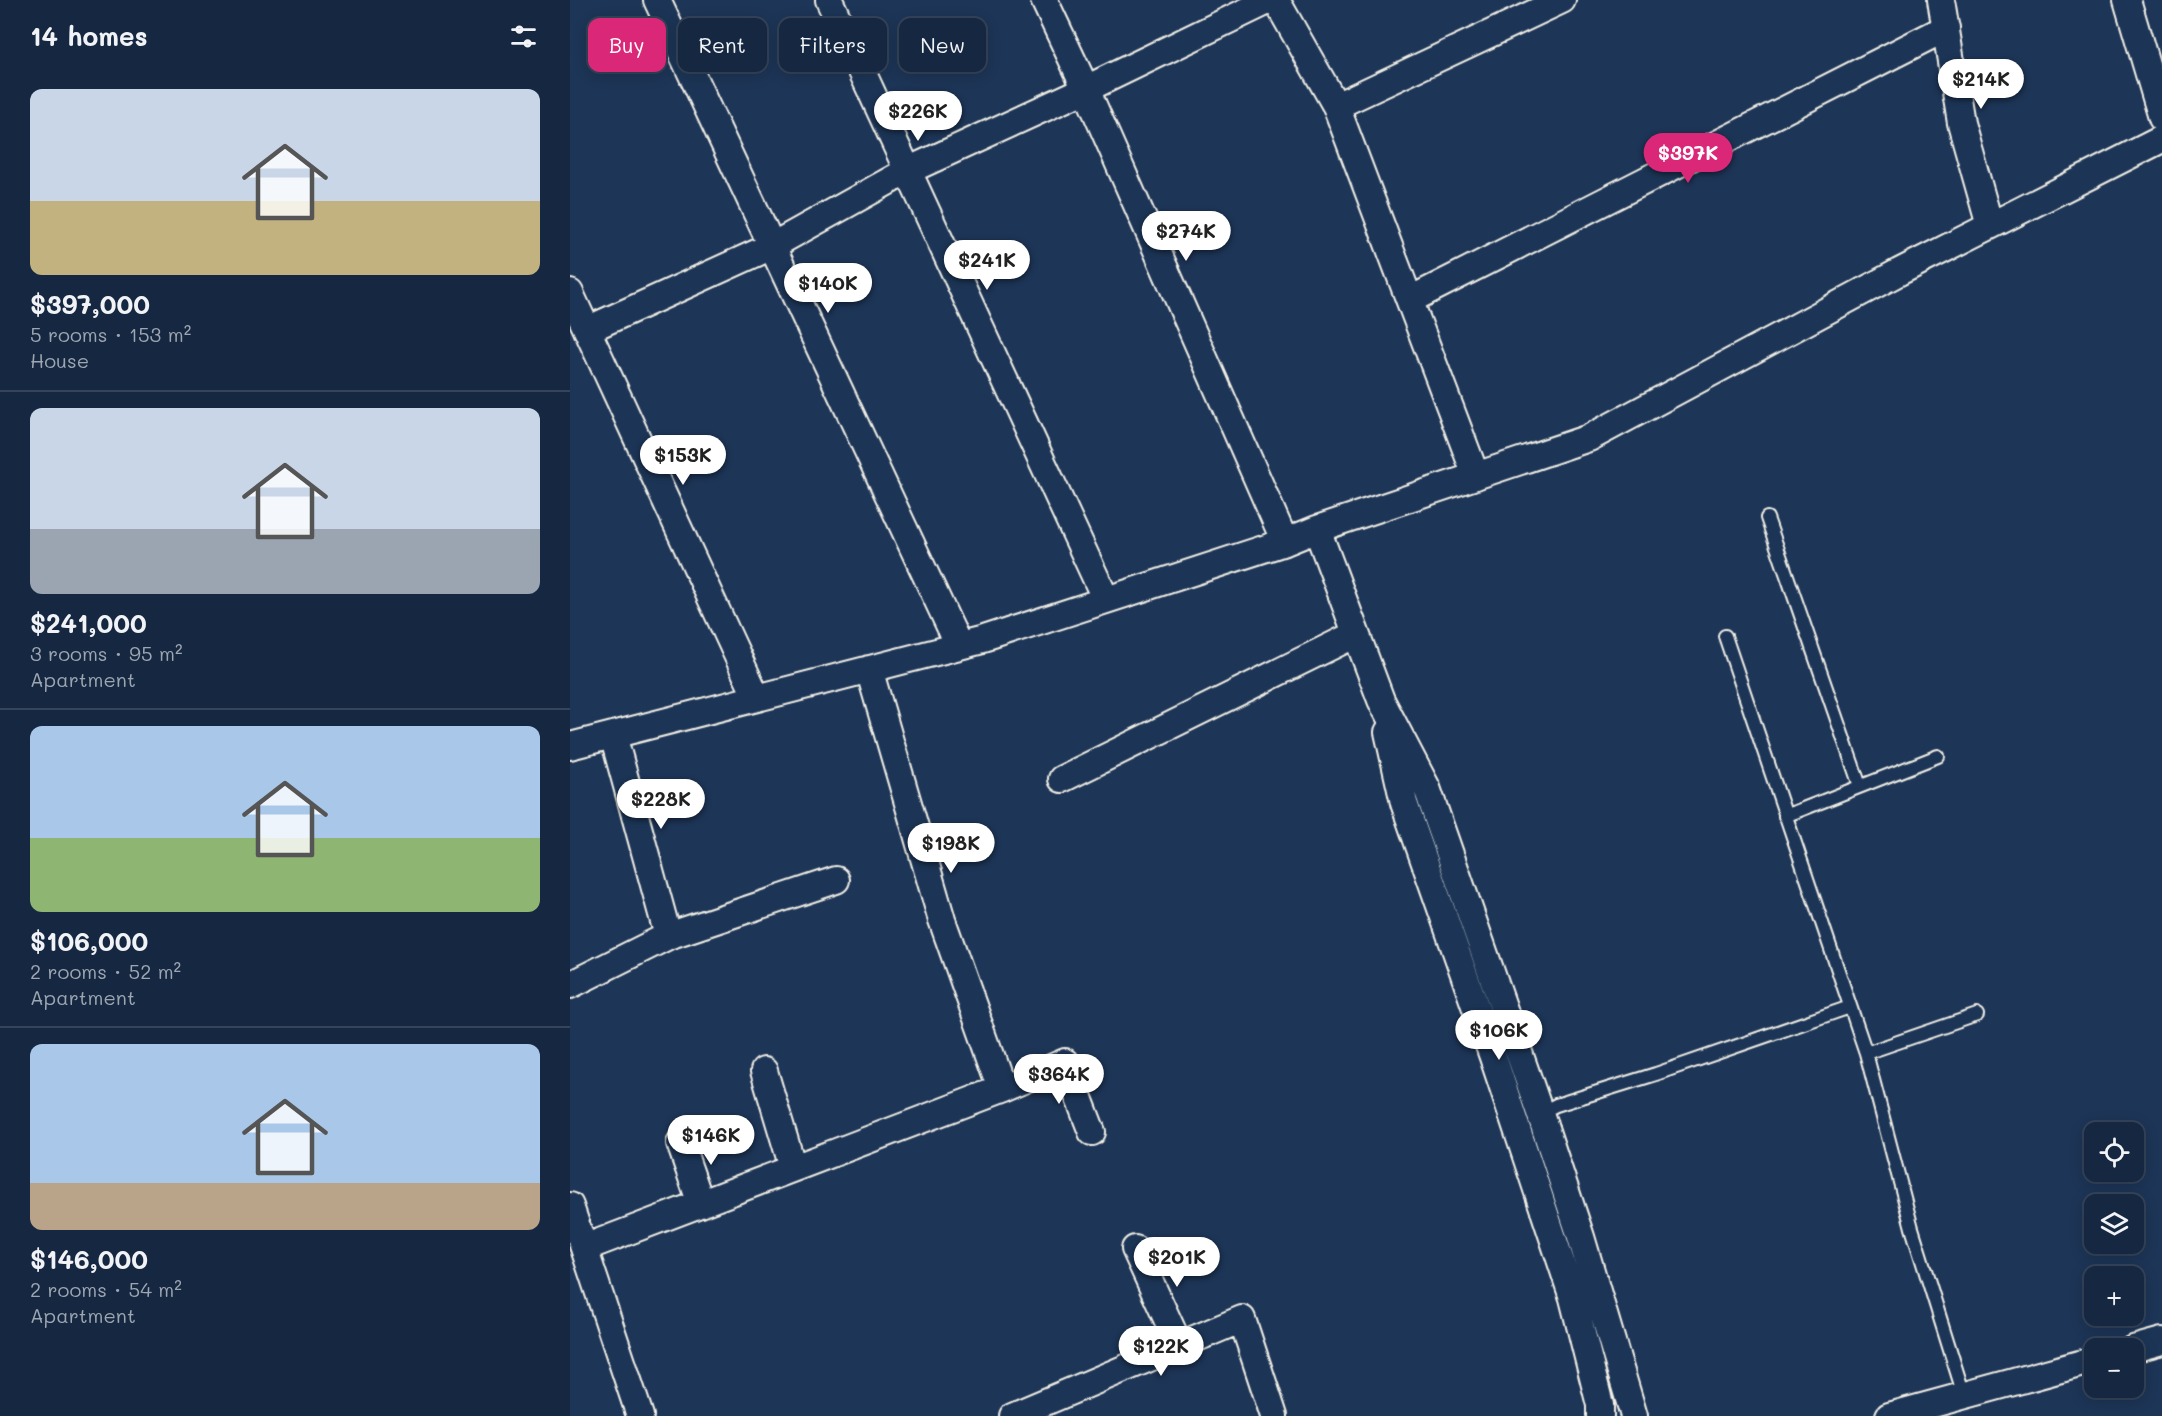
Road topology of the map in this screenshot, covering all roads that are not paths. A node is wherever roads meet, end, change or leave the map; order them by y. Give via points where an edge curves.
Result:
1 (657, 0) edge
2 (829, 0) edge
3 (1044, 0) edge
4 (1270, 0) edge
5 (1276, 0) edge
6 (1562, 0) edge
7 (1941, 0) edge
8 (2127, 0) edge
9 (1946, 28) junction
10 (1086, 89) junction
11 (1336, 106) junction
12 (2162, 118) edge
13 (2162, 139) edge
14 (907, 171) junction
15 (1990, 226) junction
16 (772, 246) junction
17 (570, 293) edge
18 (1410, 300) junction
19 (587, 330) junction
20 (1476, 476) junction
21 (1767, 518) dead end
22 (1317, 529) junction
23 (1285, 542) junction
24 (1106, 600) junction
25 (1356, 634) junction
26 (1725, 636) dead end
27 (959, 646) junction
28 (869, 669) junction
29 (757, 698) junction
30 (1382, 700) junction
31 (613, 735) junction
32 (570, 746) edge
33 (1938, 756) dead end
34 (1062, 779) dead end
35 (1860, 786) junction
36 (1785, 816) junction
37 (836, 880) dead end
38 (668, 936) junction
39 (570, 986) edge
40 (1850, 1007) junction
41 (1977, 1015) dead end
42 (1866, 1053) junction
43 (764, 1071) dead end
44 (1002, 1089) junction
45 (1540, 1113) junction
46 (1092, 1132) dead end
47 (680, 1143) dead end
48 (793, 1168) junction
49 (701, 1204) junction
50 (570, 1206) edge
51 (584, 1248) junction
52 (1135, 1249) dead end
53 (2162, 1341) edge
54 (1179, 1346) junction
55 (2144, 1346) edge
56 (2084, 1363) edge
57 (1964, 1395) junction
58 (640, 1416) edge
59 (1012, 1416) edge
60 (1274, 1416) edge
61 (1600, 1416) edge
62 (1634, 1416) edge
63 (1889, 1416) edge

1 - 16 street
2 - 14 street
3 - 10 street
4 - 10 street
5 - 11 street
6 - 11 street
7 - 9 street
8 - 12 street
9 - 15 street via 1961,123
9 - 18 street
10 - 14 street
10 - 23 street
11 - 18 street
13 - 15 street
14 - 16 street
14 - 24 street
15 - 20 street via 1589,438
16 - 19 street
16 - 27 street
17 - 19 street
18 - 20 street
19 - 29 street
20 - 22 street
21 - 35 lane
22 - 23 street
22 - 25 street
23 - 24 street
24 - 27 street
25 - 30 street
25 - 34 street
26 - 36 lane
27 - 28 street
28 - 29 street
28 - 44 street via 942,920
29 - 31 street
30 - 45 street via 1427,788
30 - 61 street via 1404,802 1574,1298
31 - 32 street
31 - 38 street
33 - 35 lane
35 - 36 lane
36 - 40 lane
37 - 38 street
38 - 39 street
40 - 42 lane
40 - 45 lane
41 - 42 lane
42 - 57 lane via 1912,1228
43 - 48 street
44 - 46 street via 1065,1062
44 - 48 street
45 - 62 street
47 - 49 street
48 - 49 street
49 - 51 street
50 - 51 street
51 - 58 street
52 - 54 street
53 - 55 street
54 - 59 street
54 - 60 street via 1242,1319
56 - 57 street
57 - 63 street

